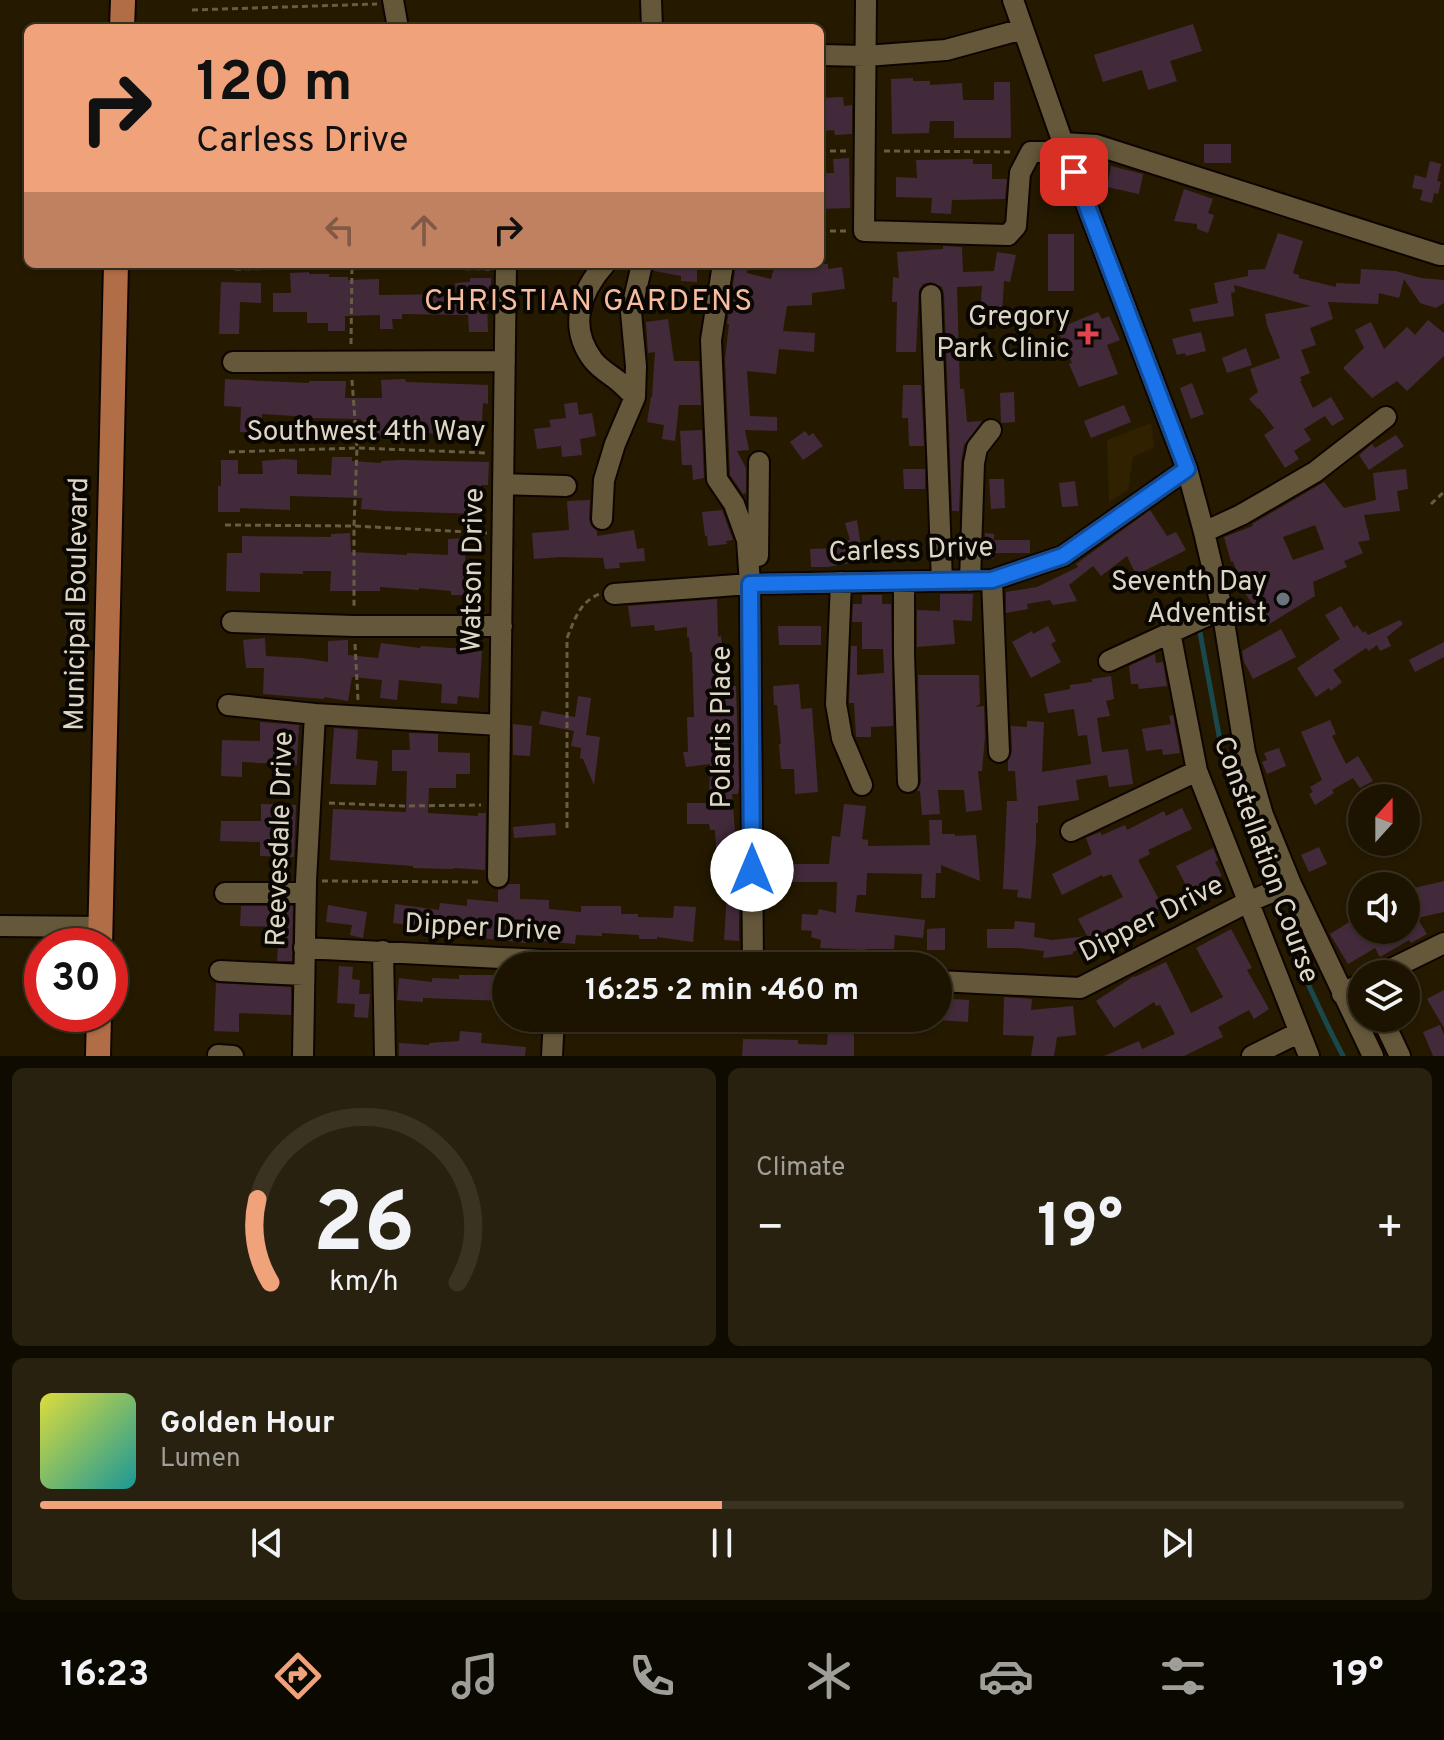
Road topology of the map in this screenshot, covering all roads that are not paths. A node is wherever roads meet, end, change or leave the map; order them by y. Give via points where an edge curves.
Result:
1 (123, 0) edge
2 (651, 0) edge
3 (866, 0) edge
4 (1013, 0) edge
5 (393, 2) edge
6 (122, 24) edge
7 (397, 24) edge
8 (652, 24) edge
9 (1023, 29) junction
10 (824, 55) edge
11 (866, 56) junction
12 (1063, 143) junction
13 (1444, 255) edge
14 (116, 268) edge
15 (506, 268) edge
16 (602, 268) edge
17 (641, 268) edge
18 (722, 268) edge
19 (931, 295) dead end
20 (505, 361) junction
21 (233, 362) dead end
22 (635, 397) junction
23 (1386, 417) dead end
24 (991, 430) dead end
25 (759, 462) dead end
26 (1187, 469) junction
27 (503, 484) junction
28 (566, 486) dead end
29 (602, 519) dead end
30 (1204, 532) junction
31 (992, 580) junction
32 (942, 581) junction
33 (970, 581) junction
34 (841, 582) junction
35 (904, 582) junction
36 (754, 584) junction
37 (614, 594) road end
38 (1218, 610) junction
39 (232, 622) dead end
40 (502, 626) junction
41 (1170, 632) junction
42 (1109, 661) dead end
43 (228, 705) dead end
44 (315, 714) junction
45 (500, 725) junction
46 (999, 752) dead end
47 (1197, 771) junction
48 (908, 782) dead end
49 (862, 785) dead end
50 (1071, 831) dead end
51 (498, 877) road end
52 (306, 887) junction
53 (1282, 887) junction
54 (225, 893) dead end
55 (1248, 902) junction
56 (0, 926) edge
57 (100, 928) edge
58 (24, 929) edge
59 (1444, 943) edge
60 (304, 948) junction
61 (383, 951) junction
62 (753, 952) edge
63 (492, 959) edge
64 (1409, 960) edge
65 (220, 971) dead end
66 (304, 975) junction
67 (952, 982) edge
68 (1348, 991) edge
69 (1342, 994) junction
70 (1348, 1006) edge
71 (99, 1032) edge
72 (553, 1032) edge
73 (1361, 1032) edge
74 (1388, 1032) edge
75 (1298, 1033) junction
76 (98, 1056) edge
77 (303, 1056) edge
78 (385, 1056) edge
79 (552, 1056) edge
80 (1252, 1056) edge
81 (1309, 1056) edge
82 (1373, 1056) edge
83 (1400, 1056) edge

1 - 6 main road
2 - 8 street
3 - 11 street
4 - 9 street
5 - 7 street
9 - 11 street via 946,50
9 - 12 street
10 - 11 street
11 - 12 street via 864,231 1008,235 1016,226 1020,173 1031,152 1050,152
12 - 13 street via 1096,145
12 - 26 street
14 - 57 main road, Municipal Boulevard
15 - 20 street, Watson Drive
16 - 22 street via 580,308 579,336 594,362
17 - 22 street via 631,312
18 - 36 street via 711,340 717,479 734,504 747,540
19 - 32 street
20 - 21 street
20 - 27 street, Watson Drive
22 - 29 street via 604,480
23 - 30 street via 1315,472
24 - 33 street via 977,448 974,463
25 - 36 street
26 - 30 street
26 - 31 street, Carless Drive via 1063,556
27 - 28 street
27 - 40 street, Watson Drive
30 - 38 street
31 - 33 street, Carless Drive
31 - 46 street
32 - 33 street, Carless Drive
32 - 35 street, Carless Drive
34 - 35 street, Carless Drive
34 - 36 street, Carless Drive
34 - 49 street via 836,704 842,738
35 - 48 street
36 - 37 street, Carless Drive
36 - 62 street, Polaris Place
38 - 41 street
38 - 53 street via 1245,753
39 - 40 street
40 - 45 street, Watson Drive
41 - 42 street
41 - 47 street, Constellation Course
43 - 44 street
44 - 45 street, Reevesdale Drive
44 - 52 street, Reevesdale Drive
45 - 51 street, Watson Drive
47 - 50 street
47 - 55 street, Constellation Course
52 - 54 street
52 - 60 street, Reevesdale Drive
53 - 55 street, Dipper Drive
53 - 69 street
55 - 67 street, Dipper Drive via 1080,988
55 - 75 street, Constellation Course
56 - 58 street
59 - 64 street
60 - 61 street, Dipper Drive
60 - 66 street, Reevesdale Drive
61 - 63 street, Dipper Drive
61 - 78 street
65 - 66 street
66 - 77 street, Reevesdale Drive
68 - 69 street
69 - 70 street
71 - 76 main road
72 - 79 street
73 - 82 street
74 - 83 street
75 - 80 street
75 - 81 street, Constellation Course

